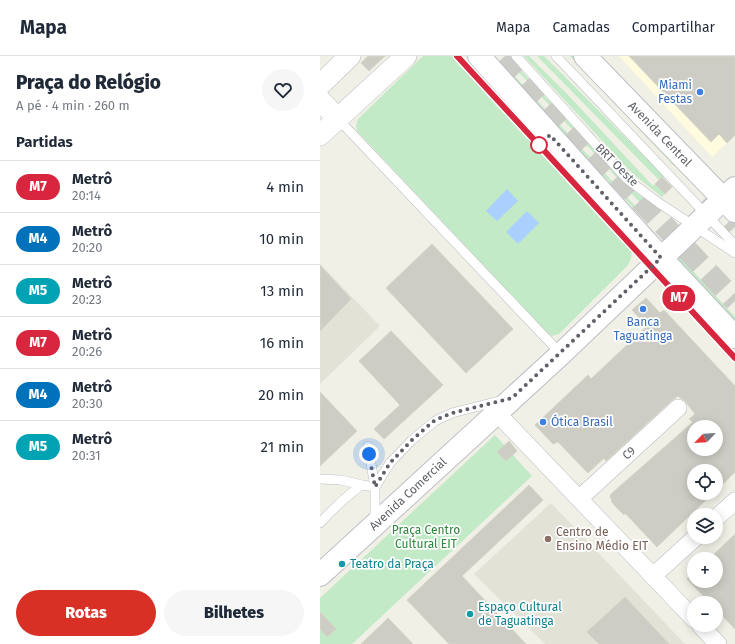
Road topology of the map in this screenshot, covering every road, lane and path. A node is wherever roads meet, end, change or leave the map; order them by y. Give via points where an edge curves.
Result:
1 (350, 56) edge
2 (406, 56) edge
3 (479, 56) edge
4 (516, 56) edge
5 (556, 56) edge
6 (585, 56) edge
7 (320, 85) edge
8 (320, 100) edge
9 (338, 119) junction
10 (320, 135) edge
11 (719, 207) edge
12 (735, 245) edge
13 (666, 253) junction
14 (735, 253) edge
15 (735, 337) edge
16 (561, 354) junction
17 (504, 405) junction
18 (678, 408) dead end
19 (368, 446) dead end
20 (320, 479) edge
21 (362, 485) junction
22 (375, 487) junction
23 (580, 498) junction
24 (735, 501) edge
25 (723, 512) edge
26 (320, 523) edge
27 (375, 524) junction
28 (688, 544) edge
29 (320, 575) edge
30 (653, 576) junction
31 (687, 612) edge
32 (707, 632) edge
33 (718, 644) edge

1 - 7 street
2 - 9 street
3 - 13 main road
4 - 11 lane, BRT Oeste via 627,179 660,203
5 - 11 lane, BRT Oeste
6 - 11 main road, Avenida Central
8 - 9 street
9 - 10 street
9 - 16 lane
11 - 12 lane, BRT Oeste
11 - 13 main road
11 - 14 lane, BRT Oeste
13 - 15 main road
13 - 16 main road, Avenida Comercial
16 - 17 main road, Avenida Comercial
17 - 22 lane via 452,413 435,420 390,463
17 - 23 street
17 - 27 main road, Avenida Comercial
18 - 23 street, C9
19 - 22 lane
20 - 21 lane
21 - 22 lane
21 - 26 lane via 346,496
22 - 27 lane
23 - 30 street
24 - 25 street
27 - 29 main road, Avenida Comercial
28 - 30 street
30 - 31 street
32 - 33 street

